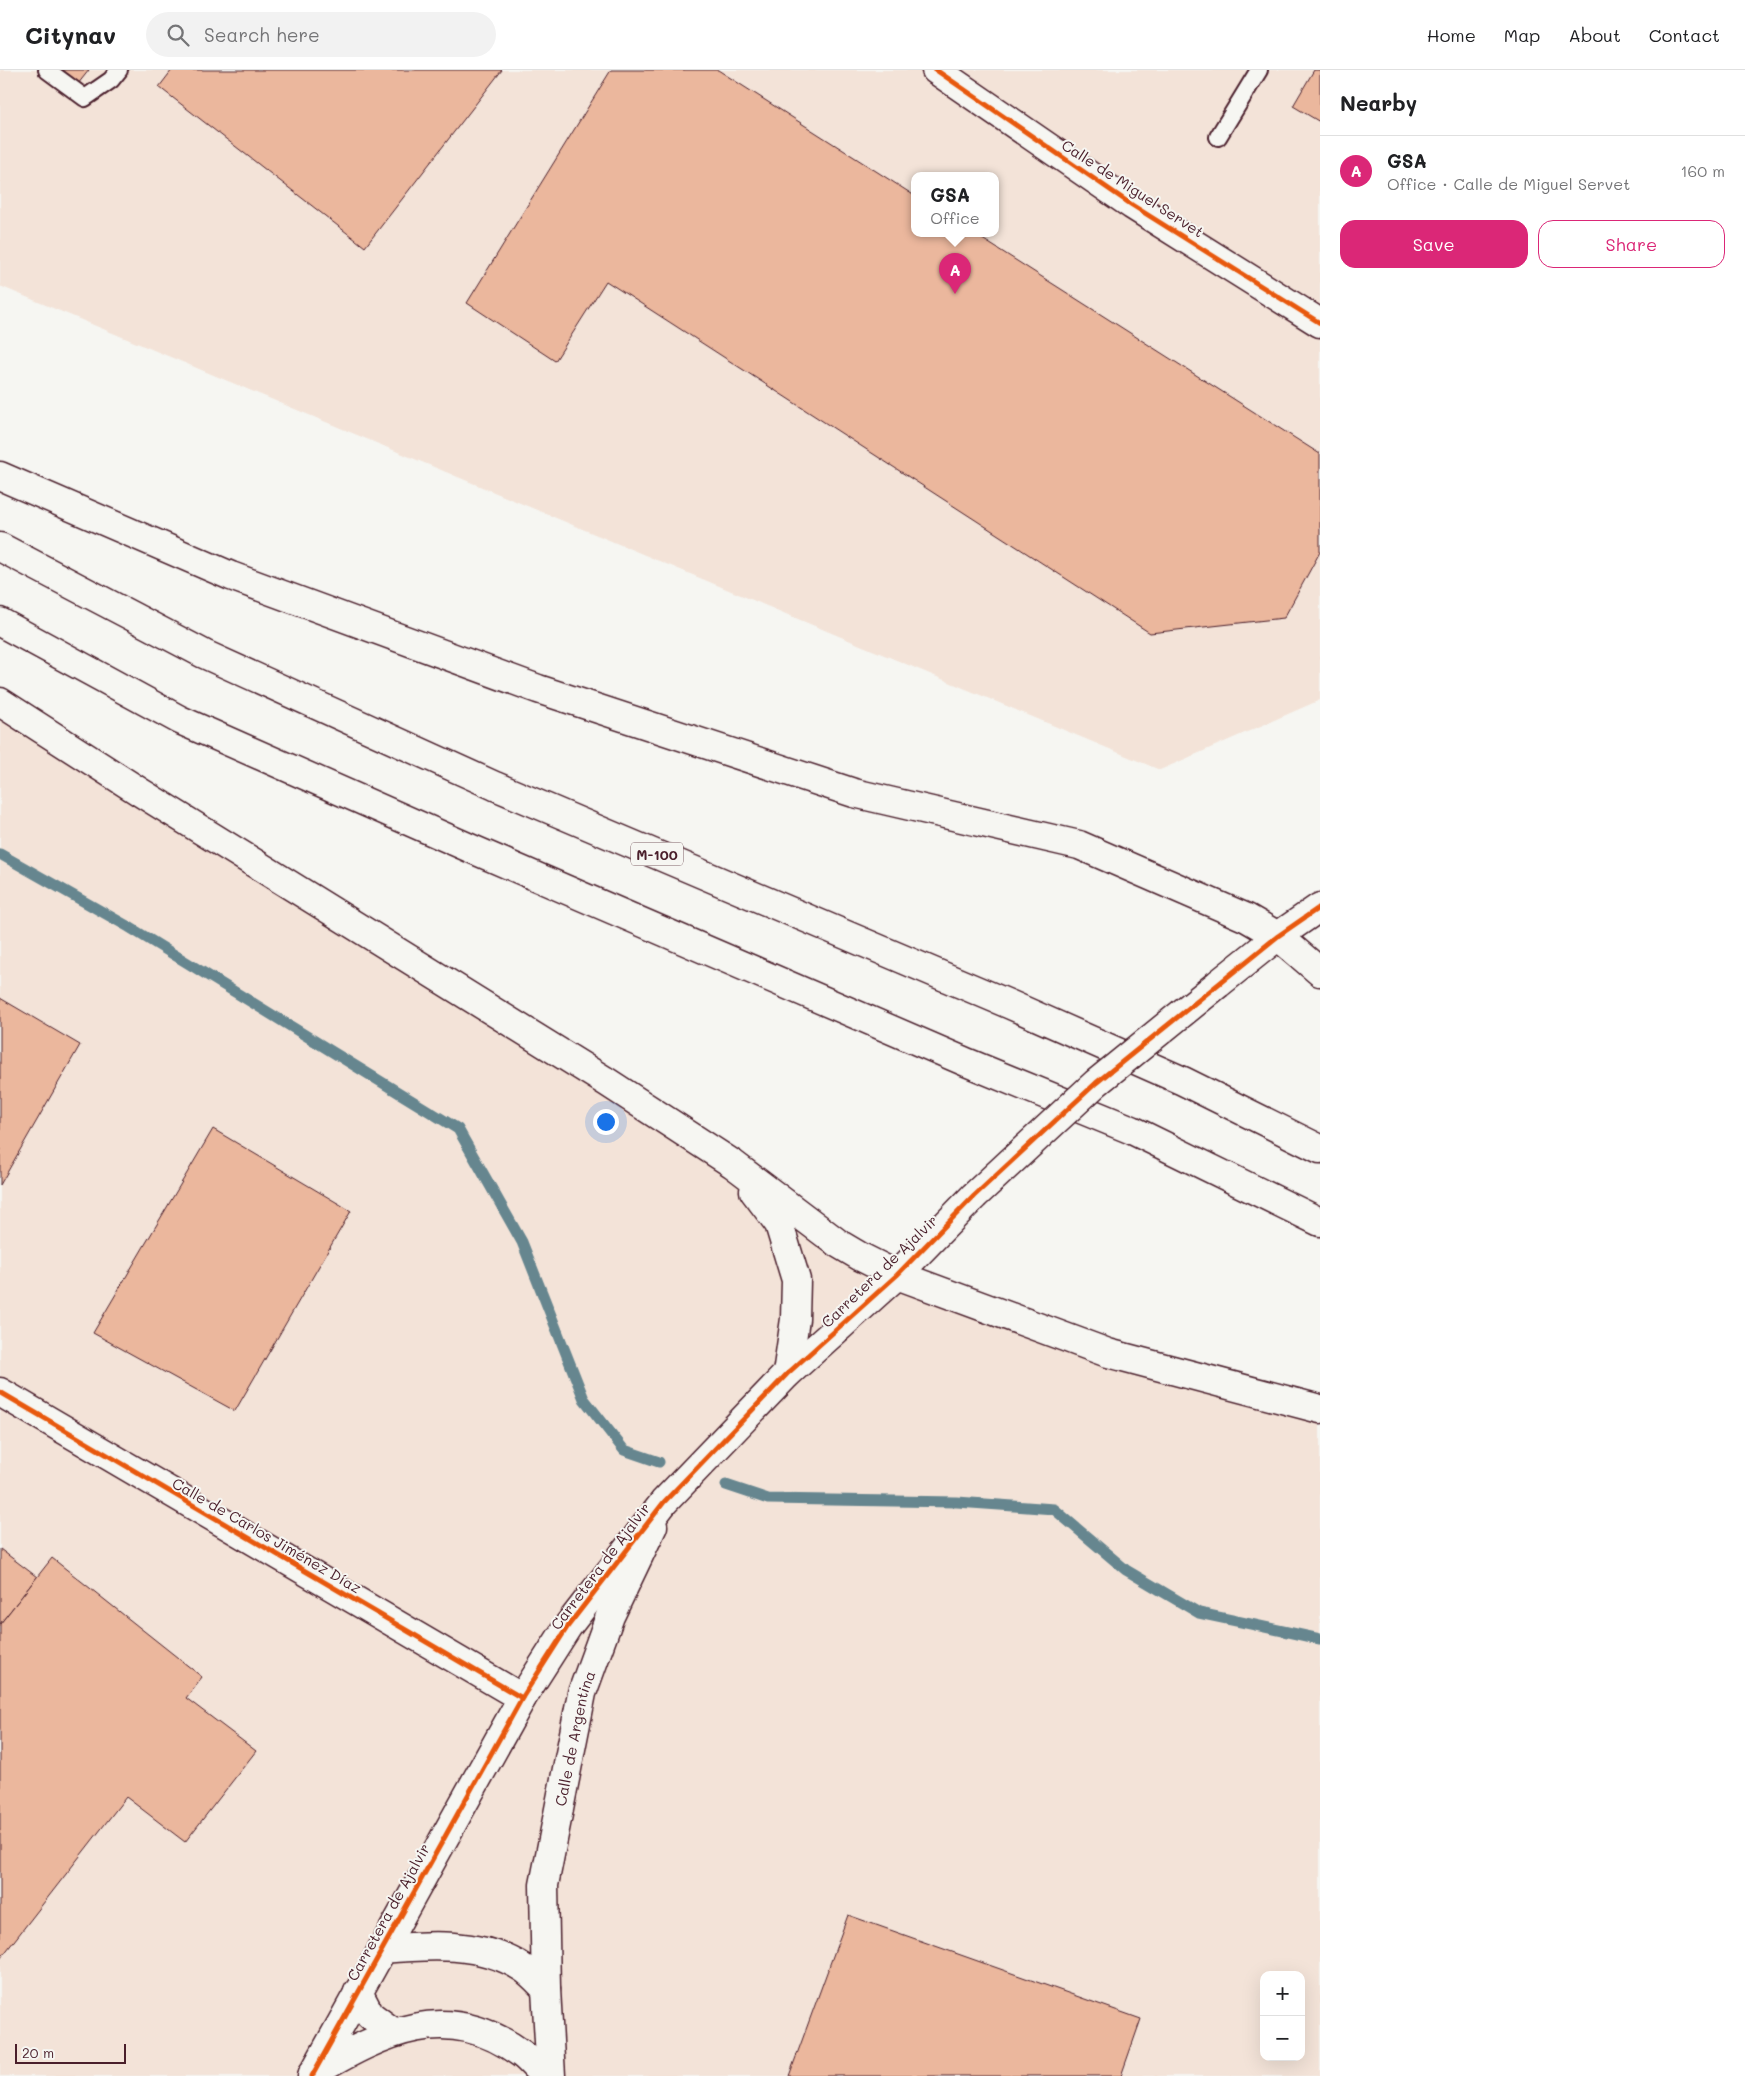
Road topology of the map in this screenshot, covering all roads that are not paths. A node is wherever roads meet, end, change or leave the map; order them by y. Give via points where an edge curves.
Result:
1 (47, 70) edge
2 (119, 70) edge
3 (936, 70) edge
4 (1259, 70) edge
5 (1218, 137) dead end
6 (1320, 322) edge
7 (0, 476) edge
8 (0, 547) edge
9 (0, 622) edge
10 (0, 702) edge
11 (1320, 907) edge
12 (1278, 936) junction
13 (1320, 972) edge
14 (1320, 1150) edge
15 (733, 1164) junction
16 (1320, 1222) edge
17 (897, 1275) junction
18 (788, 1374) junction
19 (0, 1392) edge
20 (1320, 1409) edge
21 (664, 1502) junction
22 (522, 1698) junction
23 (382, 1949) junction
24 (546, 1989) junction
25 (358, 1992) junction
26 (393, 2032) junction
27 (312, 2075) edge
28 (544, 2076) edge
29 (551, 2076) edge

1 - 2 lane via 85,98 111,80
3 - 6 main road, Calle de Miguel Servet via 1132,205
4 - 5 lane
7 - 12 main road via 231,576 538,689 854,793 1079,845 1247,918
8 - 14 main road, M-100 via 204,654 495,786 1184,1081
9 - 16 main road via 180,720 966,1062 1132,1130
10 - 15 main road
11 - 12 main road, Carretera de Ajalvir
12 - 13 main road
12 - 17 main road, Carretera de Ajalvir, bridge via 1096,1082 974,1196
15 - 17 main road via 839,1244
15 - 18 main road via 779,1224 796,1280
17 - 18 main road, Carretera de Ajalvir
17 - 20 main road via 1108,1353
18 - 21 main road, Carretera de Ajalvir
19 - 22 main road, Calle de Carlos Jiménez Díaz
21 - 22 main road, Carretera de Ajalvir via 568,1626
21 - 24 main road, Calle de Argentina via 610,1616 582,1693 544,1884
22 - 23 main road, Carretera de Ajalvir
23 - 24 main road via 425,1945 488,1952 523,1968
23 - 25 main road, Carretera de Ajalvir
24 - 29 main road, Calle de Argentina
25 - 26 main road via 370,2015
25 - 27 main road, Carretera de Ajalvir
26 - 27 main road
26 - 28 main road via 458,2025 488,2034 523,2055

